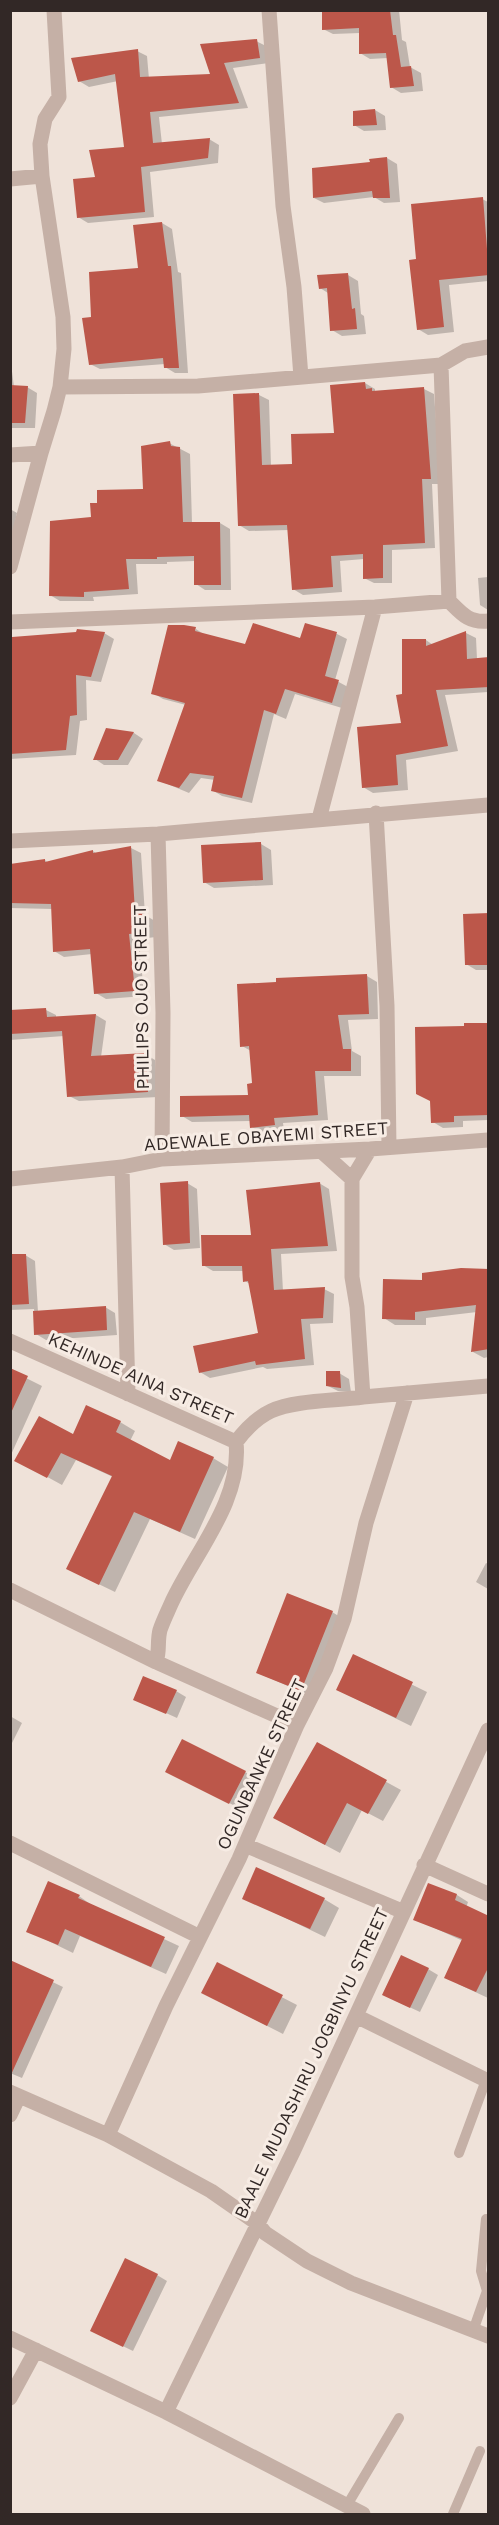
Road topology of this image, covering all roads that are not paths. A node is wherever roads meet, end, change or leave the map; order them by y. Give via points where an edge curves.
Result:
1 (54, 10) edge
2 (269, 10) edge
3 (42, 176) junction
4 (10, 179) edge
5 (489, 347) edge
6 (441, 365) junction
7 (301, 377) junction
8 (60, 387) junction
9 (41, 453) junction
10 (10, 455) edge
11 (10, 567) edge
12 (449, 601) junction
13 (375, 607) junction
14 (489, 621) edge
15 (10, 622) edge
16 (489, 805) edge
17 (376, 813) junction
18 (319, 819) junction
19 (158, 834) junction
20 (10, 841) edge
21 (489, 1140) edge
22 (389, 1147) junction
23 (370, 1149) junction
24 (322, 1152) junction
25 (162, 1160) junction
26 (122, 1167) junction
27 (10, 1179) edge
28 (352, 1179) junction
29 (10, 1341) edge
30 (489, 1386) edge
31 (407, 1393) junction
32 (128, 1394) junction
33 (363, 1397) junction
34 (236, 1442) junction
35 (10, 1590) edge
36 (156, 1662) junction
37 (297, 1725) junction
38 (489, 1730) edge
39 (10, 1843) edge
40 (245, 1845) junction
41 (424, 1865) junction
42 (489, 1894) edge
43 (404, 1912) junction
44 (200, 1937) junction
45 (356, 2016) junction
46 (487, 2081) edge
47 (15, 2094) edge
48 (10, 2115) edge
49 (108, 2135) junction
50 (459, 2153) dead end
51 (486, 2219) dead end
52 (257, 2223) junction
53 (474, 2331) junction
54 (489, 2336) edge
55 (10, 2338) edge
56 (36, 2350) junction
57 (10, 2398) edge
58 (166, 2412) junction
59 (399, 2418) dead end
60 (480, 2451) dead end
61 (346, 2507) junction
62 (363, 2514) edge
63 (453, 2514) edge

1 - 3 street via 59,97 45,119 40,144
2 - 7 street via 282,195
3 - 4 street
3 - 8 street via 63,317
5 - 6 street via 465,351
6 - 7 street
6 - 12 street
7 - 8 street via 198,386
8 - 9 street
9 - 10 street
9 - 11 street
12 - 13 street
12 - 14 street via 467,619
13 - 15 street
13 - 18 street
16 - 17 street
17 - 18 street
17 - 22 street via 387,1006
18 - 19 street
19 - 20 street
19 - 25 street, PHILIPS OJO STREET
21 - 22 street, ADEWALE OBAYEMI STREET
22 - 23 street, ADEWALE OBAYEMI STREET
23 - 24 street, ADEWALE OBAYEMI STREET
23 - 28 street
24 - 25 street, ADEWALE OBAYEMI STREET
24 - 28 street
25 - 26 street, ADEWALE OBAYEMI STREET
26 - 27 street, ADEWALE OBAYEMI STREET
26 - 32 street
28 - 33 street via 352,1277
29 - 32 street, KEHINDE AINA STREET
30 - 31 street
31 - 33 street
31 - 37 street, OGUNBANKE STREET via 366,1523 344,1619 326,1668
32 - 34 street, KEHINDE AINA STREET
33 - 34 street via 271,1411
34 - 36 street, KEHINDE AINA STREET via 233,1479 209,1537 164,1621
35 - 36 street
36 - 37 street
37 - 40 street, OGUNBANKE STREET
38 - 41 street, BAALE MUDASHIRU JOGBINYU STREET
39 - 44 street
40 - 43 street
40 - 44 street, OGUNBANKE STREET
41 - 42 street
41 - 43 street, BAALE MUDASHIRU JOGBINYU STREET
43 - 45 street, BAALE MUDASHIRU JOGBINYU STREET
44 - 49 street, OGUNBANKE STREET
45 - 46 street
45 - 52 street, BAALE MUDASHIRU JOGBINYU STREET
46 - 50 lane
47 - 48 street
47 - 49 street
49 - 52 street via 211,2192
51 - 53 lane via 481,2271 487,2291
52 - 53 street via 265,2233 307,2261 351,2283
52 - 58 street, BAALE MUDASHIRU JOGBINYU STREET
53 - 54 street
55 - 56 street
56 - 57 street
56 - 58 street
58 - 61 street
59 - 61 lane
60 - 63 lane
61 - 62 street

